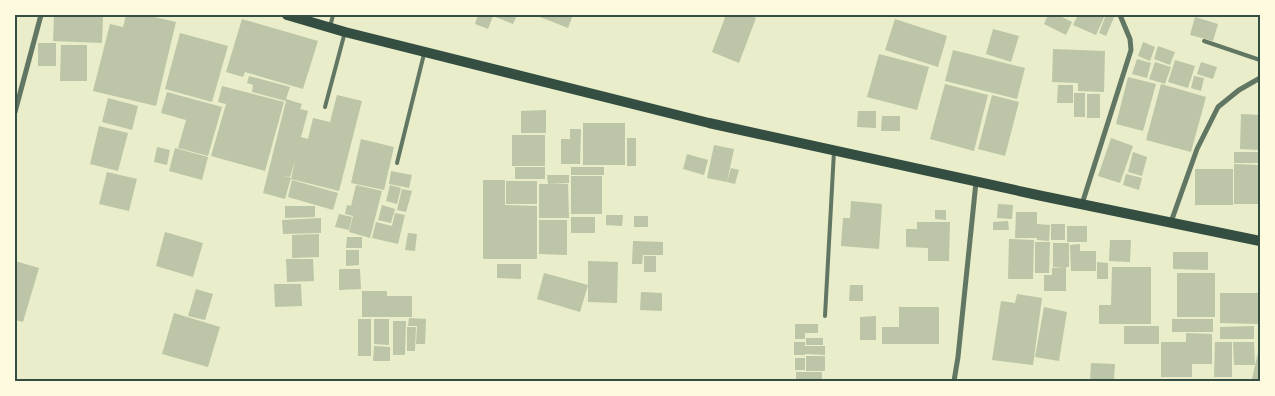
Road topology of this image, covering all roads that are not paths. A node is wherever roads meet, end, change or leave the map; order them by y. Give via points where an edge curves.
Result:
1 (41, 15) edge
2 (287, 15) edge
3 (333, 15) edge
4 (1120, 15) edge
5 (330, 27) junction
6 (345, 32) junction
7 (1204, 41) dead end
8 (424, 52) junction
9 (1260, 60) edge
10 (1260, 78) edge
11 (325, 107) dead end
12 (15, 112) edge
13 (834, 150) junction
14 (398, 164) dead end
15 (976, 182) junction
16 (1082, 204) junction
17 (1171, 222) junction
18 (1260, 240) edge
19 (825, 316) dead end
20 (954, 381) edge

1 - 12 street
2 - 5 main road
3 - 5 lane
4 - 16 street via 1131,50
5 - 6 main road
6 - 8 main road
6 - 11 lane
7 - 9 lane
8 - 13 main road via 709,123
8 - 14 lane
10 - 17 street via 1218,107 1197,149
13 - 15 main road
13 - 19 lane
15 - 16 main road
15 - 20 street
16 - 17 main road
17 - 18 main road

